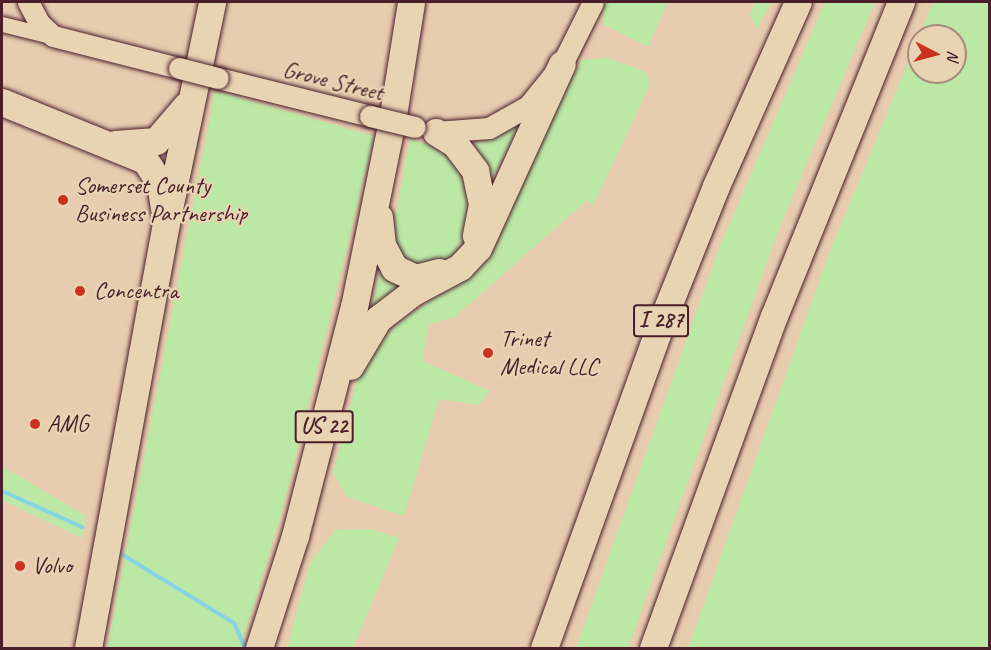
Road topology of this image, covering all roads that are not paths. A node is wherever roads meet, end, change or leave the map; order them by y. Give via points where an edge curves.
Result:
1 (28, 2) edge
2 (212, 2) edge
3 (411, 2) edge
4 (593, 2) edge
5 (798, 2) edge
6 (901, 2) edge
7 (2, 24) edge
8 (53, 36) junction
9 (562, 64) junction
10 (190, 100) junction
11 (2, 102) edge
12 (425, 130) junction
13 (111, 144) junction
14 (377, 201) junction
15 (166, 223) junction
16 (321, 440) junction
17 (88, 648) edge
18 (259, 648) edge
19 (544, 648) edge
20 (653, 648) edge

1 - 8 street via 39,23
2 - 10 highway
3 - 14 highway, US 22
4 - 9 street, Grove Street
5 - 19 highway, I 287 via 720,175 657,331
6 - 20 highway via 774,316
7 - 8 street, Grove Street
8 - 12 street, Grove Street, bridge
9 - 12 street, Grove Street via 540,96 503,123 463,133
9 - 16 highway via 478,248 460,267 413,292 378,319 351,363
10 - 13 highway via 173,126 156,141
10 - 15 highway
11 - 13 highway
12 - 14 highway via 467,156 480,187 480,219 470,246 439,273 415,278 404,275 394,268 382,245
13 - 15 highway via 152,168 160,183
14 - 16 highway, US 22
15 - 17 highway
16 - 18 highway, US 22

